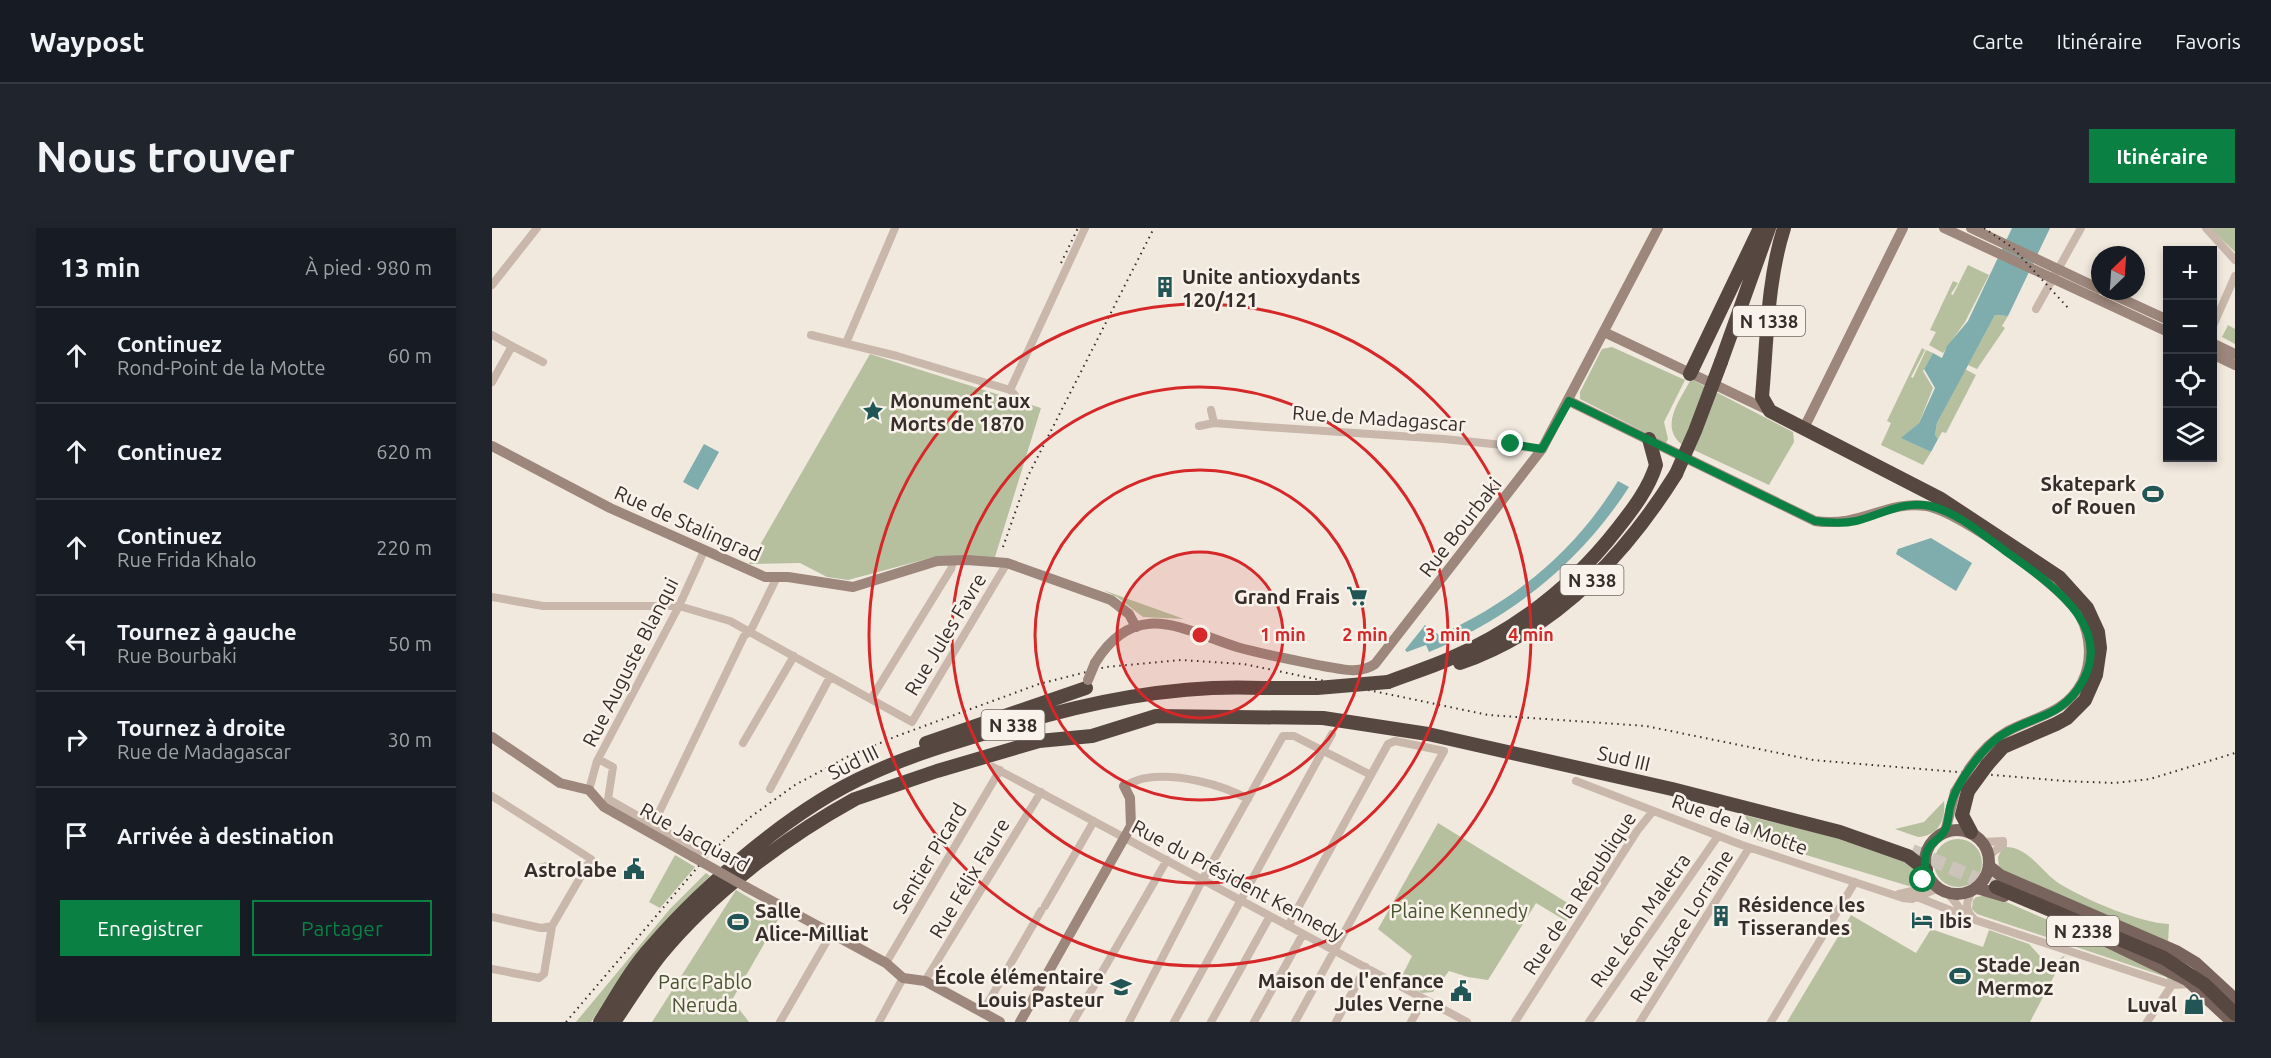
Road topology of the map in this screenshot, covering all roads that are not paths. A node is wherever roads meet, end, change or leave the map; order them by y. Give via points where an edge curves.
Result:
1 (537, 228) edge
2 (896, 228) edge
3 (1085, 228) edge
4 (1659, 228) edge
5 (1760, 228) edge
6 (1769, 228) edge
7 (1784, 228) edge
8 (1903, 228) edge
9 (1944, 228) edge
10 (1971, 228) edge
11 (2081, 228) edge
12 (2206, 228) edge
13 (2235, 260) edge
14 (2058, 269) junction
15 (2235, 276) edge
16 (2051, 280) junction
17 (492, 285) edge
18 (2091, 285) edge
19 (2125, 300) edge
20 (2036, 309) dead end
21 (2217, 317) edge
22 (2163, 318) edge
23 (2163, 330) edge
24 (1604, 332) junction
25 (492, 335) edge
26 (811, 336) dead end
27 (846, 343) junction
28 (2217, 345) edge
29 (512, 346) junction
30 (2235, 354) edge
31 (2217, 356) edge
32 (543, 362) dead end
33 (2235, 365) edge
34 (1690, 374) junction
35 (492, 382) edge
36 (1569, 401) junction
37 (1210, 410) dead end
38 (1770, 411) junction
39 (1204, 417) dead end
40 (1214, 423) junction
41 (1199, 426) dead end
42 (1804, 428) junction
43 (1649, 438) junction
44 (492, 446) edge
45 (1542, 449) junction
46 (704, 551) junction
47 (953, 561) junction
48 (1006, 563) junction
49 (777, 577) junction
50 (492, 597) edge
51 (679, 606) junction
52 (1136, 627) junction
53 (750, 632) junction
54 (794, 656) junction
55 (830, 676) junction
56 (1388, 682) junction
57 (1087, 684) joint
58 (871, 699) junction
59 (1332, 734) dead end
60 (496, 740) edge
61 (744, 743) dead end
62 (1324, 751) junction
63 (492, 753) edge
64 (598, 759) junction
65 (1980, 764) junction
66 (997, 769) joint
67 (869, 774) junction
68 (1371, 776) junction
69 (1576, 781) dead end
70 (1124, 786) joint
71 (770, 789) dead end
72 (589, 790) junction
73 (1962, 791) junction
74 (1041, 792) junction
75 (492, 796) edge
76 (1248, 799) junction
77 (1720, 802) junction
78 (1653, 811) junction
79 (1094, 821) junction
80 (653, 825) junction
81 (1945, 832) junction
82 (1971, 832) junction
83 (1718, 836) junction
84 (1125, 838) junction
85 (1983, 842) junction
86 (1749, 848) junction
87 (1912, 850) tunnel mouth
88 (705, 854) dead end
89 (1167, 860) junction
90 (1989, 860) junction
91 (1926, 871) junction
92 (1203, 880) junction
93 (1855, 882) junction
94 (1996, 887) tunnel mouth
95 (1975, 889) junction
96 (1943, 890) junction
97 (1895, 894) junction
98 (1917, 897) junction
99 (1240, 900) junction
100 (1589, 912) junction
101 (1270, 916) junction
102 (1965, 916) junction
103 (2093, 916) junction
104 (492, 917) edge
105 (1975, 920) junction
106 (552, 926) junction
107 (1288, 926) junction
108 (2108, 928) joint
109 (831, 934) junction
110 (1303, 934) junction
111 (1334, 950) junction
112 (886, 963) junction
113 (1366, 967) junction
114 (492, 969) edge
115 (903, 978) junction
116 (925, 981) junction
117 (2192, 983) junction
118 (2172, 985) junction
119 (1424, 999) junction
120 (2235, 999) edge
121 (2235, 1008) edge
122 (982, 1013) junction
123 (2235, 1014) edge
124 (600, 1022) edge
125 (614, 1022) edge
126 (780, 1022) edge
127 (879, 1022) edge
128 (1000, 1022) edge
129 (1020, 1022) edge
130 (1073, 1022) edge
131 (1129, 1022) edge
132 (1173, 1022) edge
133 (1211, 1022) edge
134 (1254, 1022) edge
135 (1295, 1022) edge
136 (1336, 1022) edge
137 (1411, 1022) edge
138 (1467, 1022) edge
139 (1515, 1022) edge
140 (1521, 1022) edge
141 (1589, 1022) edge
142 (1640, 1022) edge
143 (1771, 1022) edge
144 (2147, 1022) edge
145 (2232, 1022) edge

1 - 17 street
2 - 27 street
3 - 27 street via 1013,393
4 - 24 street, Rue Bourbaki
5 - 34 highway
6 - 56 highway, N 338, bridge via 1695,431 1676,474 1638,532 1574,597 1500,646 1439,670
7 - 38 highway, N 1338 via 1778,248 1762,394
8 - 42 street
9 - 16 street
10 - 14 street
11 - 14 street
12 - 13 street
14 - 16 street
14 - 18 street
15 - 21 street
16 - 20 street
16 - 23 street
19 - 22 street
24 - 34 street
24 - 36 street, Rue Bourbaki
25 - 29 street
26 - 27 street
28 - 30 street
29 - 32 street
29 - 35 street
31 - 33 street
34 - 38 street
36 - 43 street
36 - 45 street, Rue Bourbaki
37 - 40 street
38 - 42 highway
39 - 40 street, Rue de Madagascar
40 - 41 street, Rue de Madagascar
40 - 45 street, Rue de Madagascar
42 - 65 highway via 1968,516 2059,578 2078,596 2094,620 2099,661 2085,700 2056,724 2003,747
43 - 56 highway via 1655,459 1653,472 1631,511 1608,541 1553,597 1481,644
43 - 65 street via 1803,516 1828,523 1857,520 1906,505 1933,507 1959,520 2052,585 2074,608 2088,640 2086,673 2071,698 2055,711 1995,740
44 - 46 street, Rue de Stalingrad via 610,508
45 - 52 street, Rue Bourbaki via 1385,654 1368,669 1354,672 1241,648 1178,625
46 - 49 street, Rue de Stalingrad via 765,577
46 - 51 street, Rue Auguste Blanqui
47 - 48 street, Rue de Stalingrad
47 - 49 street, Rue de Stalingrad via 920,565 853,587
47 - 58 street
48 - 52 street, Rue de Stalingrad via 1111,600 1130,614
48 - 58 street, Rue Jules Favre via 912,722
49 - 53 street
50 - 51 street via 543,606
51 - 53 street via 730,621
51 - 64 street, Rue Auguste Blanqui
52 - 57 street, bridge via 1109,645 1095,663
53 - 54 street
53 - 80 street via 744,636
54 - 55 street
54 - 61 street
55 - 58 street
55 - 71 street
56 - 67 highway, Sud III / N 338, bridge via 1317,688 1209,687 1096,702 939,747
57 - 67 highway via 938,738
59 - 62 street
60 - 63 street
60 - 72 street via 560,783
62 - 68 street
62 - 76 street via 1294,736 1283,736
62 - 99 street
64 - 72 street, Rue Auguste Blanqui
64 - 80 street via 613,767 608,798
65 - 73 highway, bridge
66 - 74 street, Rue du Président Kennedy
66 - 112 street, Sentier Picard via 986,796 951,848
67 - 124 highway, Sud III / N 338 via 808,809 694,901 649,948
68 - 107 street
68 - 111 street via 1388,744 1395,741 1444,751
69 - 78 street, Rue de la Motte
70 - 76 street via 1144,778 1210,782
70 - 84 street via 1132,814
72 - 109 street, Rue Jacquard, bridge via 604,807
73 - 81 street
73 - 82 highway via 1962,815
74 - 79 street, Rue du Président Kennedy
74 - 116 street, Rue Félix Faure
75 - 106 street via 591,860
76 - 92 street
77 - 87 highway via 1726,798 1821,820
77 - 91 highway via 1863,840 1908,856
77 - 125 highway, Sud III via 1428,734 1323,718 1156,716 1135,720 1092,736 1039,741 855,799 724,891 660,955
78 - 83 street, Rue de la Motte
78 - 100 street, Rue de la République
79 - 84 street, Rue du Président Kennedy
79 - 122 street
80 - 88 street
81 - 82 main road
81 - 91 main road via 1928,848
82 - 85 main road
83 - 86 street, Rue de la Motte
83 - 141 street, Rue Léon Maletra
84 - 89 street, Rue du Président Kennedy
84 - 129 street
85 - 90 main road
85 - 90 street via 2003,841
86 - 93 street, Rue de la Motte
86 - 142 street, Rue Alsace Lorraine
89 - 92 street, Rue du Président Kennedy
89 - 130 street
90 - 95 main road via 1987,876
90 - 103 main road, N 2338 via 2000,875
91 - 96 main road
91 - 97 street via 1916,890
92 - 99 street, Rue du Président Kennedy
92 - 131 street
93 - 97 street, Rue de la Motte
93 - 143 street
94 - 123 highway, N 2338 via 2188,971
95 - 96 main road via 1958,894
95 - 105 street via 1967,908
95 - 117 main road, N 2338 via 2004,896 2154,962
96 - 98 street
96 - 102 street
97 - 98 street, Rue de la Motte via 1908,899
98 - 102 street, Rue de la Motte
99 - 101 street, Rue du Président Kennedy
99 - 132 street
100 - 139 street, Rue de la République
100 - 140 street, Rue de la République
101 - 107 street, Rue du Président Kennedy
101 - 133 street
102 - 105 street, Rue de la Motte
103 - 108 main road
103 - 120 main road, N 2338 via 2176,951 2196,963
104 - 106 street
105 - 118 street, Rue de la Motte
106 - 114 street via 544,974 539,978
107 - 110 street, Rue du Président Kennedy
108 - 121 highway, N 2338 via 2189,968
109 - 112 street, Rue Jacquard
109 - 126 street
110 - 111 street, Rue du Président Kennedy
110 - 134 street
111 - 113 street, Rue du Président Kennedy
111 - 135 street
112 - 115 street, Rue Jacquard
113 - 119 street, Rue du Président Kennedy
113 - 136 street
115 - 116 street
115 - 127 street
116 - 122 street
117 - 118 street, Rue de la Motte
117 - 145 main road, N 2338
118 - 144 street
119 - 137 street
119 - 138 street, Rue du Président Kennedy
122 - 128 street

